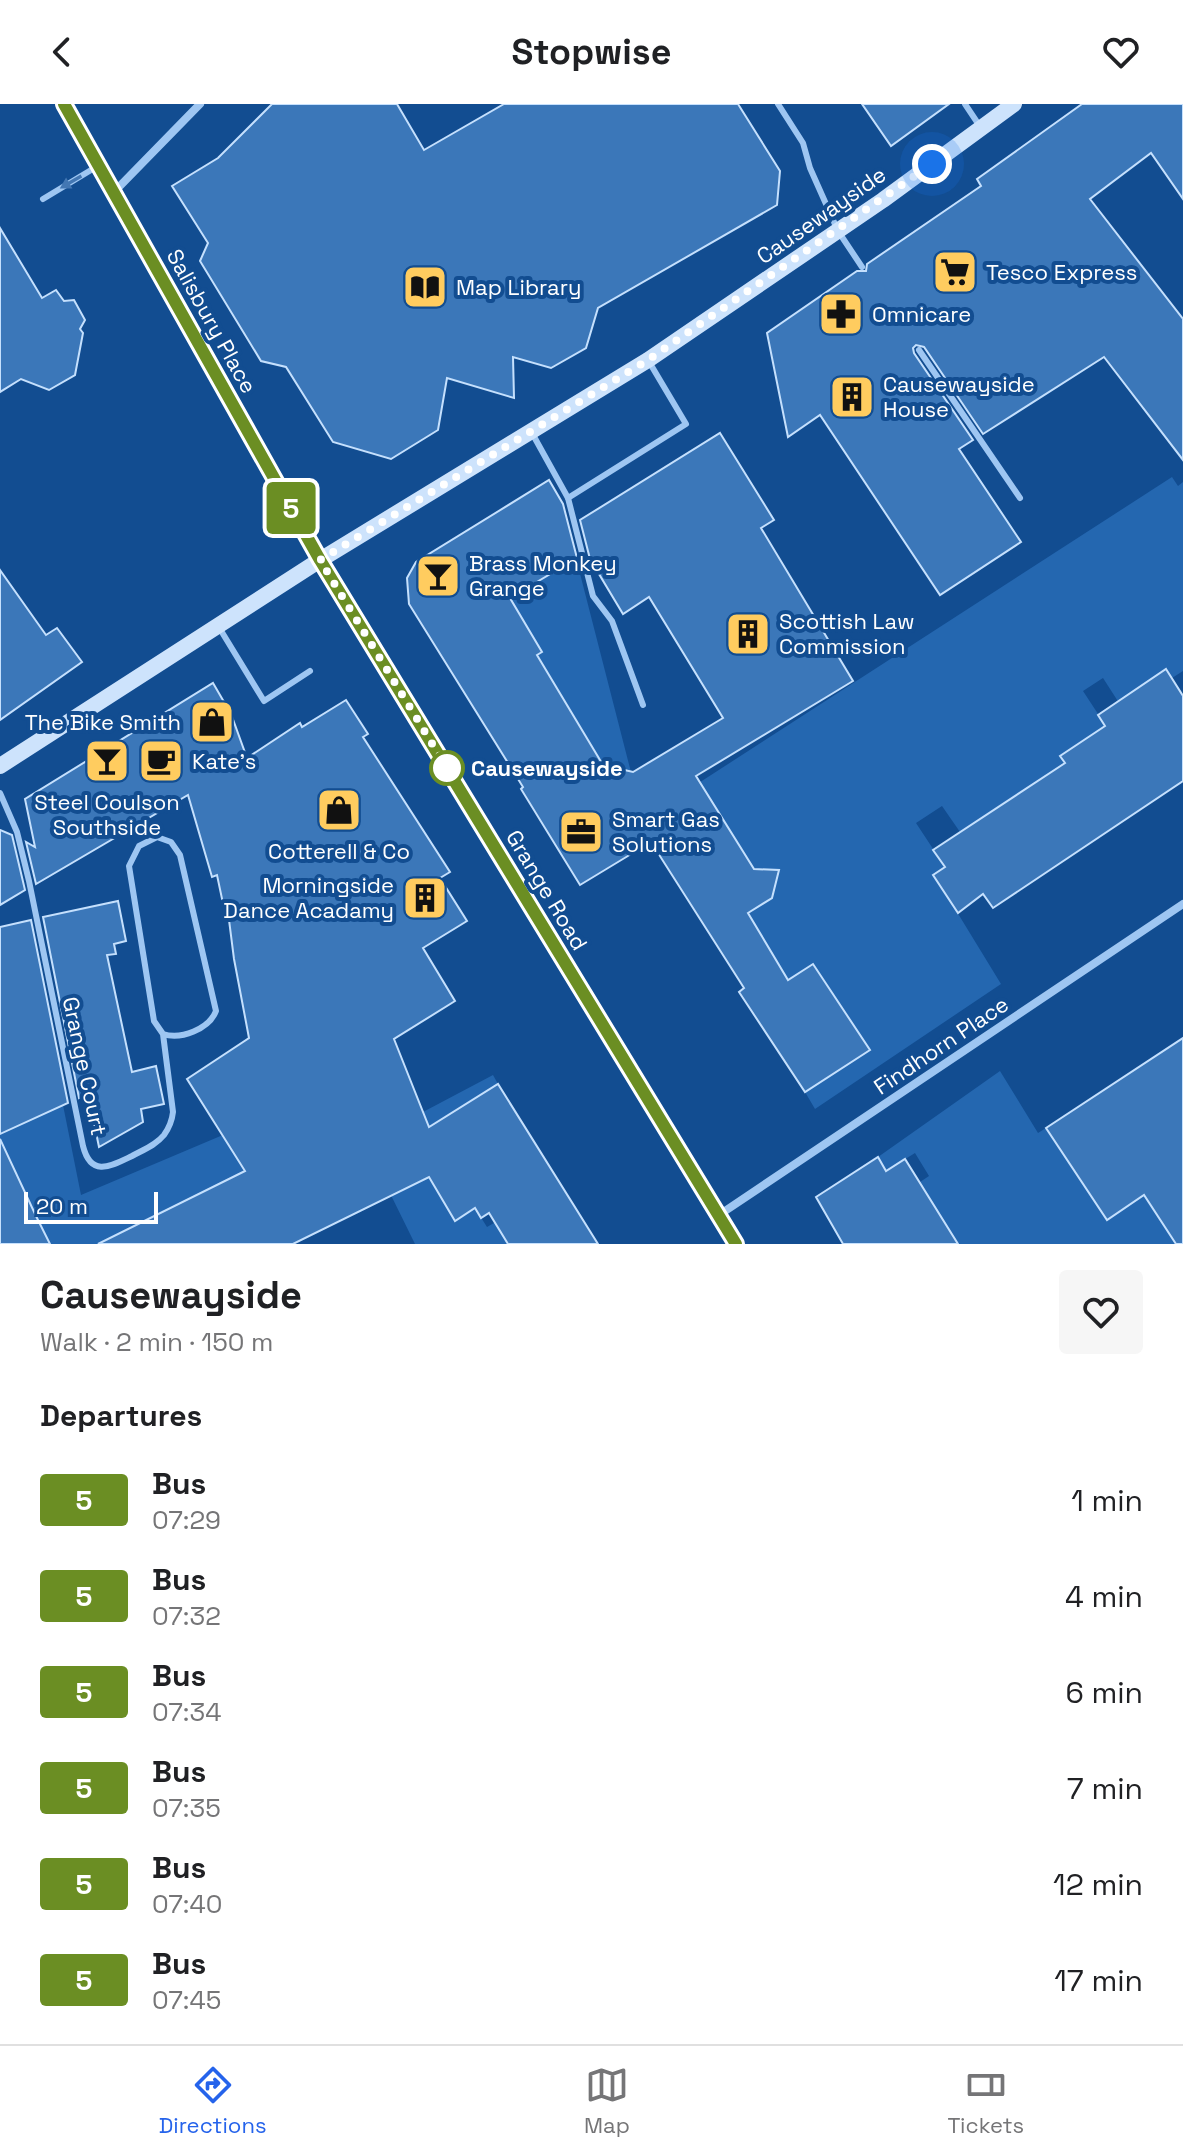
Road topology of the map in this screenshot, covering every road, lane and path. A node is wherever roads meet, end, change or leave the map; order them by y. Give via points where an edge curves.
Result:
1 (64, 104) edge
2 (200, 104) edge
3 (778, 104) edge
4 (965, 104) edge
5 (1014, 104) edge
6 (981, 128) junction
7 (100, 165) junction
8 (115, 191) junction
9 (43, 199) dead end
10 (838, 231) junction
11 (862, 267) dead end
12 (919, 350) dead end
13 (648, 360) junction
14 (532, 432) junction
15 (568, 498) junction
16 (1020, 498) dead end
17 (320, 560) junction
18 (218, 626) junction
19 (310, 671) dead end
20 (643, 705) dead end
21 (0, 766) edge
22 (0, 793) edge
23 (1183, 904) edge
24 (163, 1034) junction
25 (718, 1215) junction
26 (736, 1244) edge

1 - 7 street, Salisbury Place
2 - 8 street
3 - 10 lane via 803,143
4 - 6 lane
5 - 6 street, Causewayside
6 - 10 street, Causewayside
7 - 8 street, Salisbury Place
7 -> 9 lane
8 - 17 street, Salisbury Place
10 - 11 lane
10 - 13 street, Causewayside
12 - 16 lane
13 - 14 street, Causewayside
13 - 15 lane via 686,424
14 - 15 lane
14 - 17 street, Causewayside
15 - 20 lane via 593,596 612,621
17 - 18 street, Causewayside
17 - 25 street, Grange Road
18 - 19 lane via 264,701
18 - 21 street, Causewayside
22 - 24 lane, Grange Court via 29,881 85,1156 97,1166 109,1167 152,1146 171,1122
23 - 25 street, Findhorn Place
24 - 24 lane, Grange Court via 154,1021 129,866 139,846 157,837 171,842 180,855 216,1011 204,1027
25 - 26 street, Grange Road

